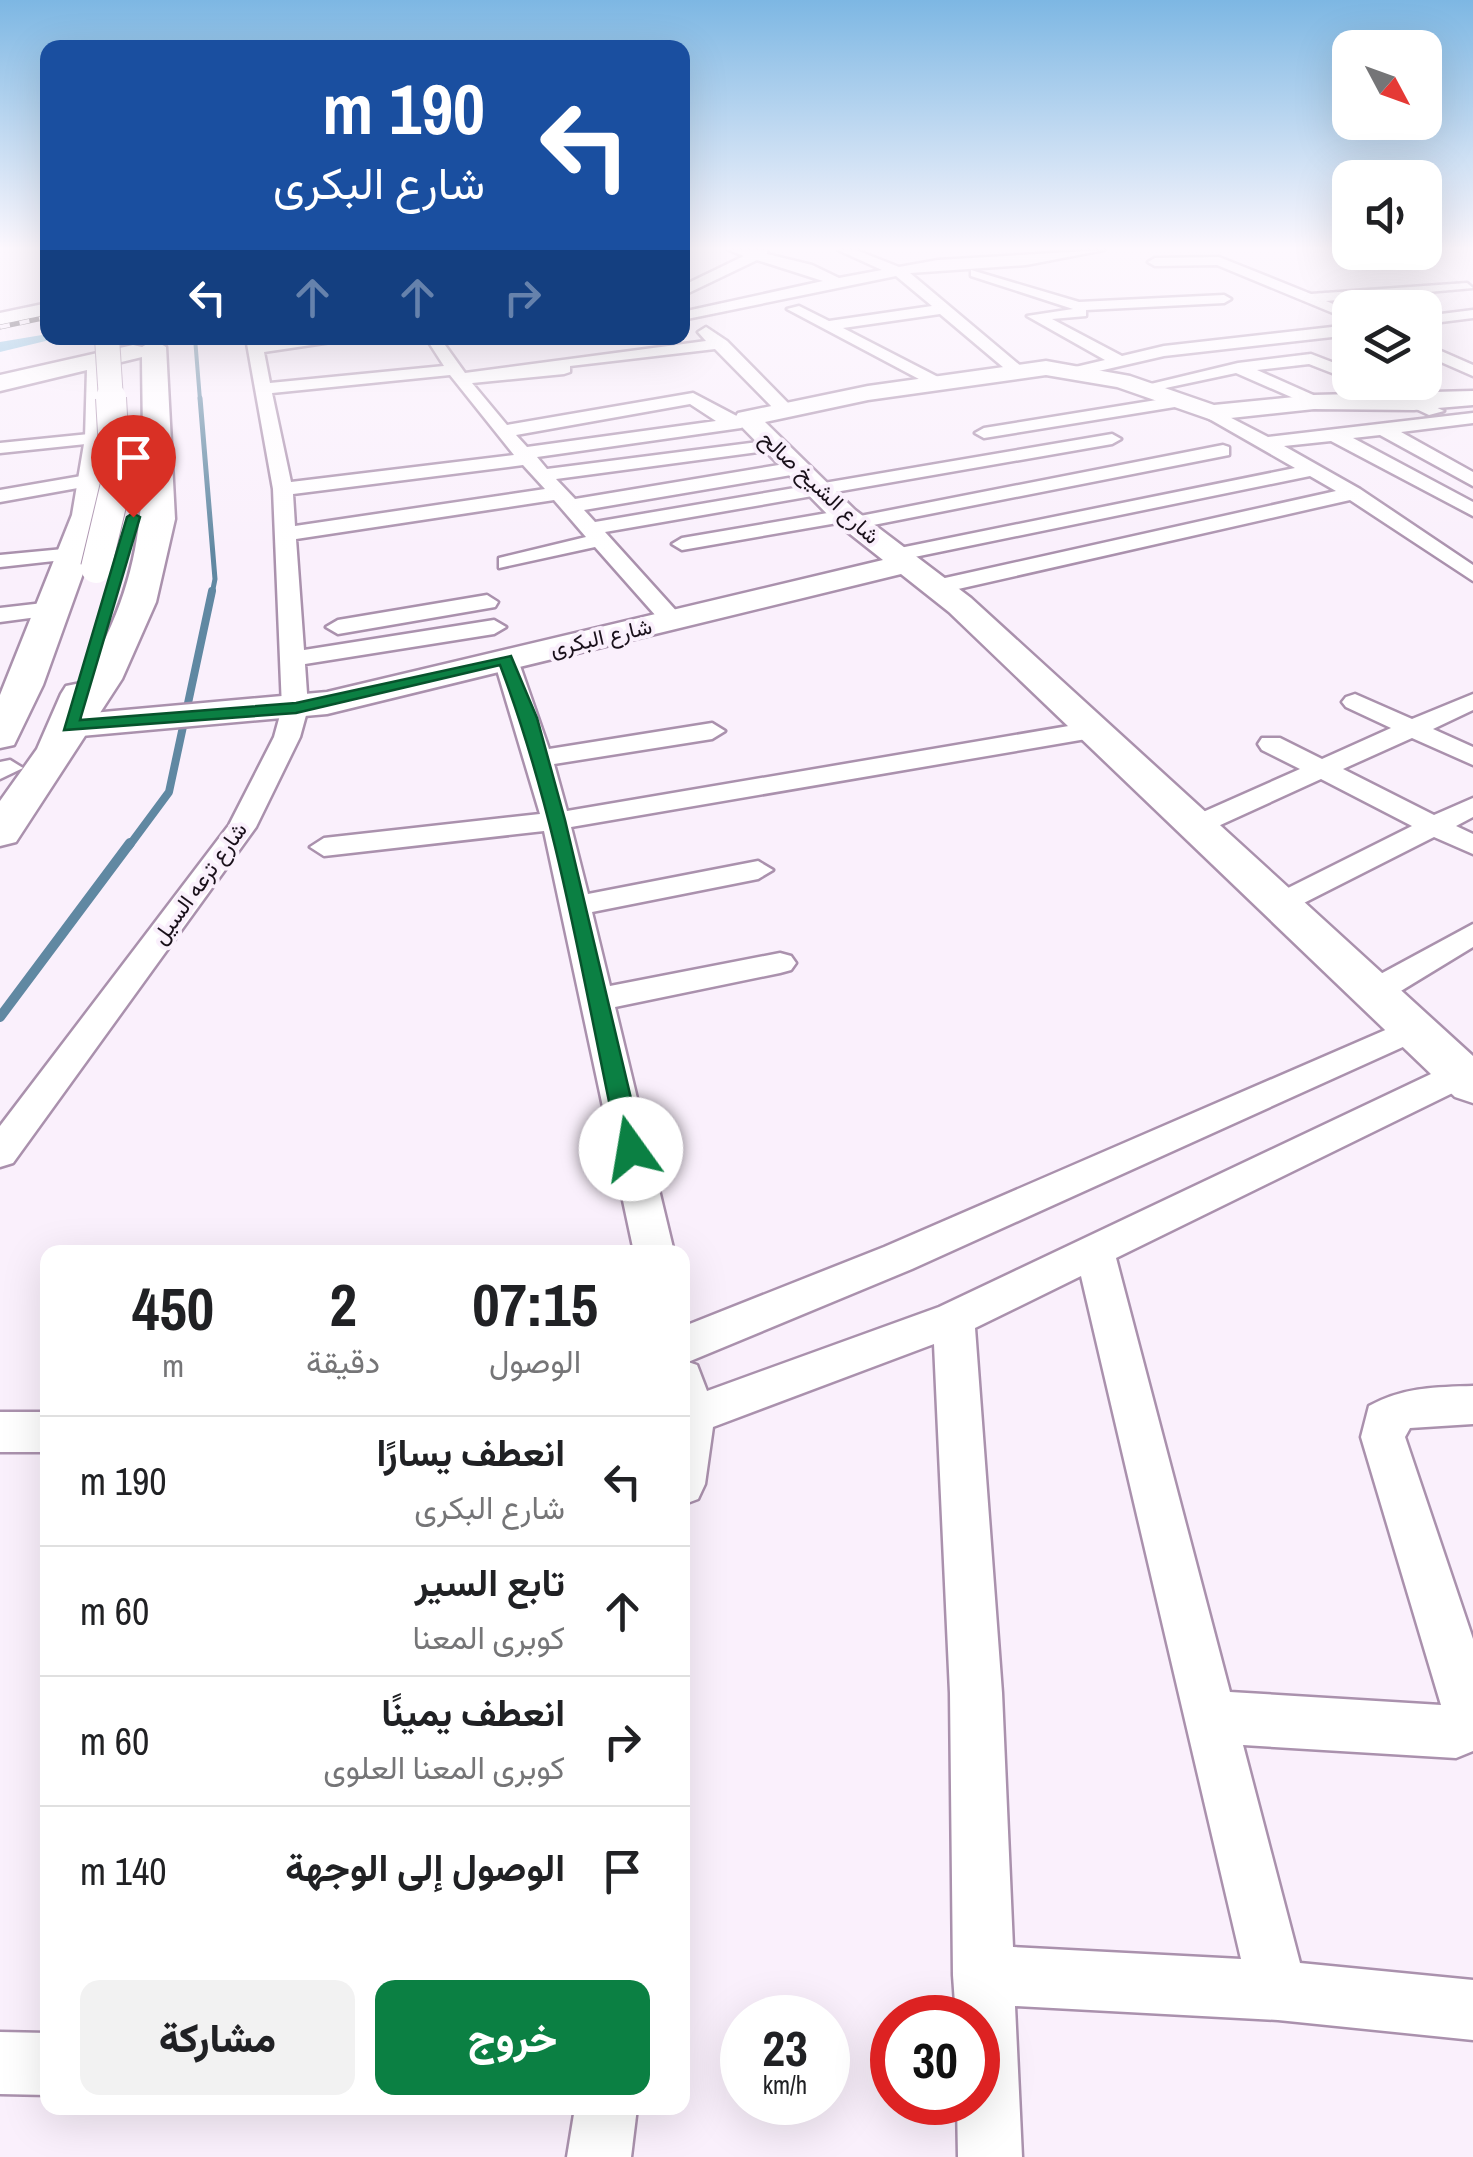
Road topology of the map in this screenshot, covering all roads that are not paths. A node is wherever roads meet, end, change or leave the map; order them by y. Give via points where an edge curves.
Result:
1 (255, 350) edge
2 (82, 351) edge
3 (87, 351) edge
4 (97, 351) edge
5 (98, 351) edge
6 (151, 351) edge
7 (152, 351) edge
8 (264, 351) edge
9 (437, 351) edge
10 (601, 351) edge
11 (665, 351) edge
12 (728, 351) edge
13 (875, 351) edge
14 (993, 351) edge
15 (1100, 351) edge
16 (1164, 351) edge
17 (351, 357) dead end
18 (610, 357) junction
19 (1442, 358) edge
20 (1473, 359) edge
21 (1120, 361) junction
22 (1451, 362) junction
23 (1238, 368) junction
24 (1332, 368) edge
25 (1016, 370) junction
26 (1473, 370) edge
27 (0, 371) edge
28 (1077, 371) junction
29 (455, 374) junction
30 (934, 382) junction
31 (0, 383) edge
32 (1442, 383) edge
33 (263, 388) junction
34 (1142, 388) junction
35 (598, 394) dead end
36 (1473, 398) edge
37 (679, 399) junction
38 (1407, 400) edge
39 (1314, 402) junction
40 (1414, 403) junction
41 (1198, 407) junction
42 (783, 408) junction
43 (622, 409) junction
44 (1465, 419) edge
45 (1383, 429) junction
46 (506, 431) junction
47 (984, 433) dead end
48 (1334, 435) junction
49 (99, 438) junction
50 (1112, 439) dead end
51 (1267, 443) junction
52 (0, 448) edge
53 (1223, 451) dead end
54 (1458, 452) dead end
55 (779, 454) junction
56 (526, 456) junction
57 (1429, 456) junction
58 (905, 457) dead end
59 (1314, 470) junction
60 (543, 476) junction
61 (93, 480) junction
62 (1473, 480) edge
63 (283, 489) junction
64 (1354, 493) junction
65 (0, 496) edge
66 (565, 500) junction
67 (1473, 510) edge
68 (849, 520) junction
69 (286, 534) junction
70 (593, 534) junction
71 (682, 544) dead end
72 (900, 560) junction
73 (0, 561) edge
74 (96, 563) junction
75 (507, 563) dead end
76 (1473, 575) edge
77 (936, 587) junction
78 (487, 602) dead end
79 (52, 610) junction
80 (0, 615) edge
81 (672, 620) junction
82 (494, 627) dead end
83 (292, 647) junction
84 (506, 660) junction
85 (12, 687) edge
86 (1473, 701) edge
87 (1355, 702) dead end
88 (296, 708) junction
89 (70, 726) junction
90 (1414, 729) junction
91 (1092, 730) junction
92 (712, 732) dead end
93 (1271, 744) dead end
94 (1473, 757) edge
95 (540, 758) junction
96 (2, 764) edge
97 (1323, 770) junction
98 (1473, 806) edge
99 (556, 820) junction
100 (1196, 826) junction
101 (1434, 826) junction
102 (0, 833) edge
103 (1473, 846) edge
104 (324, 847) dead end
105 (758, 870) dead end
106 (1279, 904) junction
107 (575, 906) junction
108 (1473, 934) edge
109 (780, 963) dead end
110 (1374, 992) junction
111 (596, 1000) junction
112 (1413, 1029) junction
113 (1468, 1079) edge
114 (0, 1153) edge
115 (652, 1245) edge
116 (1095, 1253) junction
117 (954, 1319) junction
118 (690, 1343) edge
119 (690, 1404) edge
120 (1473, 1404) edge
121 (0, 1432) edge
122 (40, 1432) edge
123 (1211, 1717) junction
124 (982, 1975) junction
125 (1278, 1990) junction
126 (1473, 2010) edge
127 (0, 2063) edge
128 (40, 2064) edge
129 (605, 2115) edge
130 (599, 2157) edge
131 (990, 2157) edge

1 - 33 street, شارع ترعه السيل
2 - 27 highway
3 - 31 highway
4 - 49 highway
5 - 74 highway, bridge via 116,484
6 - 74 highway via 138,484
7 - 89 highway via 156,543 116,656
8 - 17 street
9 - 29 street
10 - 18 street
11 - 18 street
12 - 42 street
13 - 30 street
14 - 25 street
15 - 21 street
16 - 21 street
18 - 29 street via 556,363 570,373
18 - 37 street
19 - 22 street
20 - 22 street
21 - 28 street
22 - 26 street
23 - 24 street via 1312,359
23 - 34 street
23 - 39 street
25 - 28 street, شارع الشيخ صالح
25 - 30 street, شارع الشيخ صالح
28 - 34 street, شارع الشيخ صالح
29 - 33 street
29 - 46 street via 497,411
30 - 42 street, شارع الشيخ صالح
32 - 36 street
33 - 63 street, شارع ترعه السيل
34 - 41 street, شارع الشيخ صالح
35 - 43 street
36 - 40 street
37 - 43 street
37 - 55 street via 699,400
38 - 40 street
39 - 40 street
39 - 41 street
40 - 44 street
41 - 47 street
41 - 51 street, شارع الشيخ صالح
42 - 55 street, شارع الشيخ صالح via 749,416
43 - 46 street
44 - 45 street
45 - 48 street
45 - 57 street
46 - 56 street
48 - 51 street
48 - 67 street
49 - 52 street
49 - 61 highway
50 - 55 street
51 - 59 street, شارع الشيخ صالح
53 - 68 street
54 - 57 street
55 - 56 street
55 - 58 street
55 - 60 street
55 - 66 street
55 - 68 street, شارع الشيخ صالح
55 - 70 street
56 - 60 street
56 - 63 street
57 - 62 street
59 - 64 street, شارع الشيخ صالح
59 - 72 street
60 - 66 street
61 - 65 street
61 - 74 highway via 88,514
63 - 69 street, شارع ترعه السيل
64 - 76 street, شارع الشيخ صالح
64 - 77 street
66 - 69 street
66 - 70 street
68 - 71 street
68 - 72 street, شارع الشيخ صالح
69 - 83 street, شارع ترعه السيل
70 - 75 street
70 - 81 street
72 - 77 street, شارع الشيخ صالح
72 - 81 street, شارع البكرى
73 - 74 street
74 - 79 highway
74 - 89 highway
74 - 96 highway via 48,702
77 - 91 street, شارع الشيخ صالح
78 - 83 street
79 - 80 street
79 - 85 highway
81 - 84 street, شارع البكرى
82 - 83 street
83 - 88 street, شارع ترعه السيل
84 - 88 street, شارع البكرى
84 - 95 street
85 - 96 highway
86 - 90 street
87 - 90 street
88 - 89 street, شارع البكرى
88 - 114 street, شارع ترعه السيل via 242,827
89 - 102 highway
90 - 94 street
90 - 97 street
91 - 99 street
91 - 100 street, شارع الشيخ صالح
92 - 95 street
93 - 97 street
95 - 99 street
97 - 100 street
97 - 101 street
98 - 101 street
99 - 104 street
99 - 107 street
100 - 106 street, شارع الشيخ صالح
101 - 103 street
101 - 106 street
105 - 107 street
106 - 110 street, شارع الشيخ صالح
107 - 111 street
108 - 110 street
109 - 111 street
110 - 112 street, شارع الشيخ صالح
111 - 115 street
112 - 113 street, شارع الشيخ صالح
112 - 118 street via 898,1258
113 - 116 street
116 - 117 street
116 - 123 street
117 - 119 street
117 - 124 street via 976,1693
120 - 123 street via 1400,1411 1386,1420 1383,1437 1464,1688 1465,1724 1456,1732
121 - 122 street
123 - 125 street
124 - 125 street
124 - 131 street
125 - 126 street
127 - 128 street
129 - 130 street

